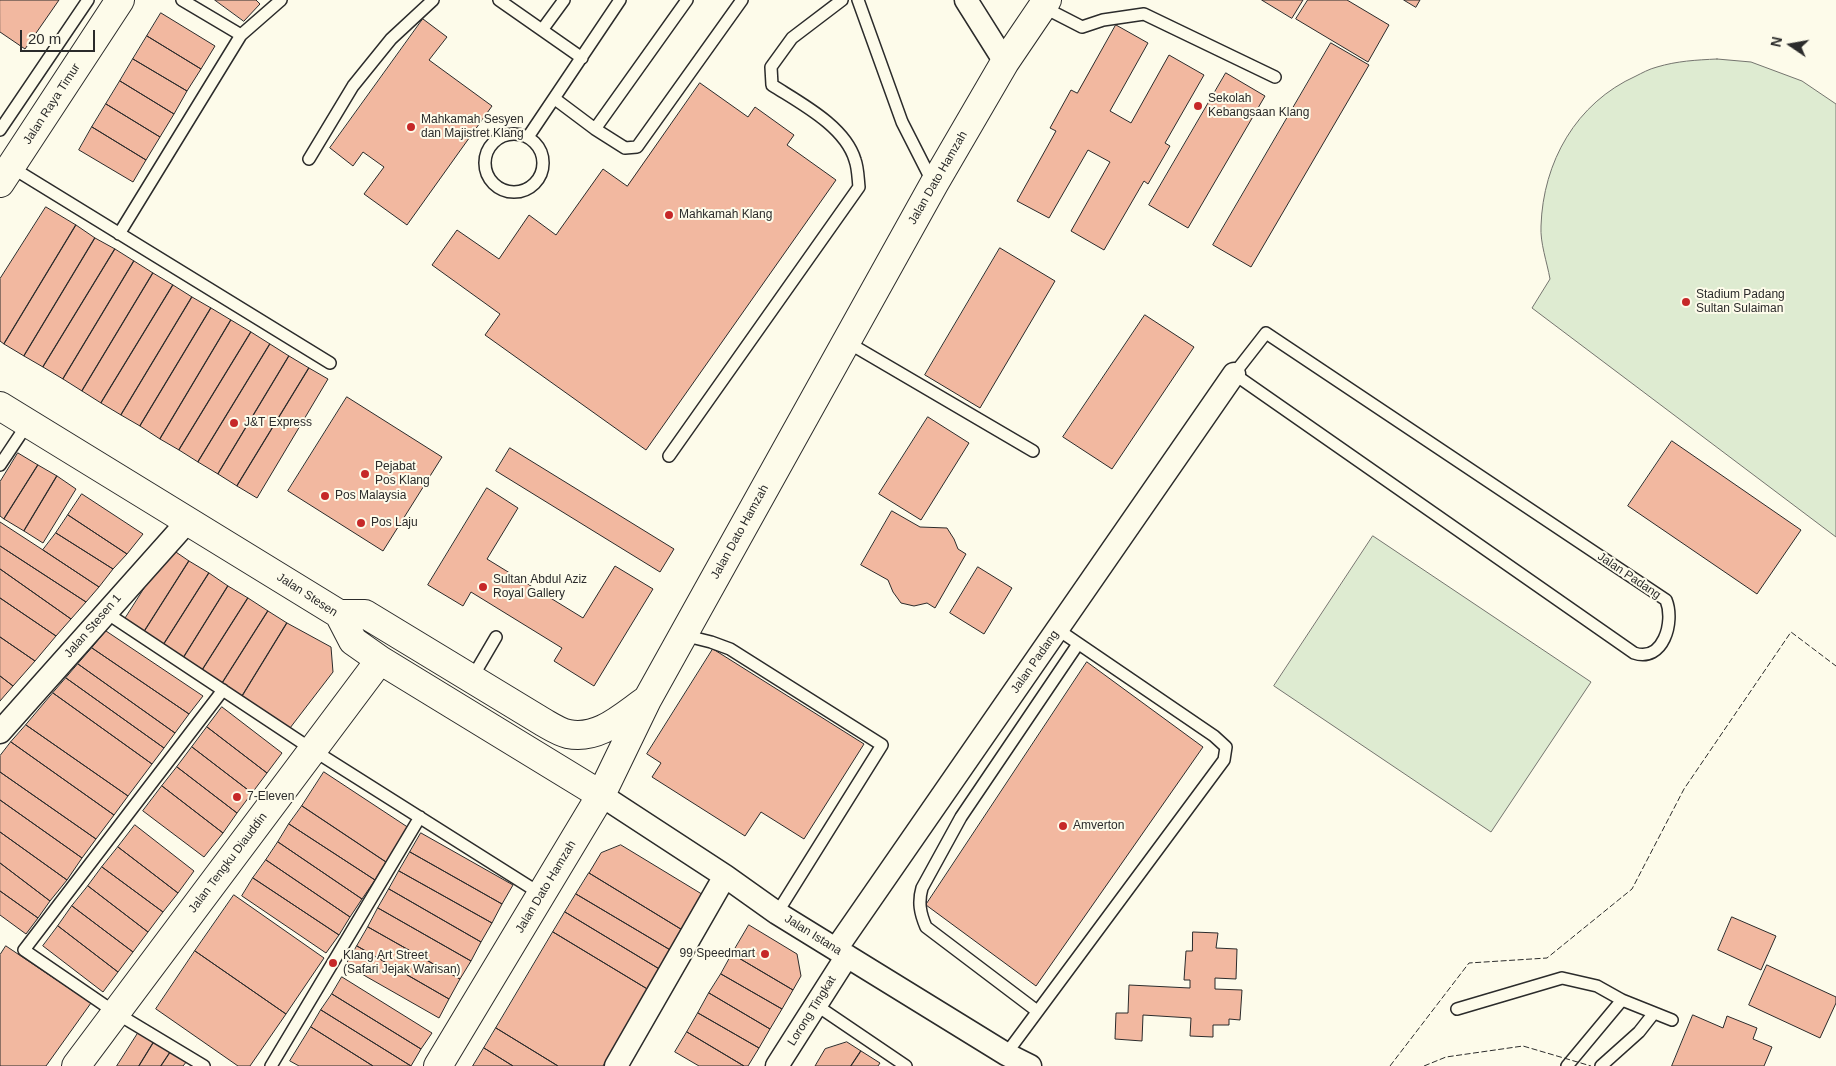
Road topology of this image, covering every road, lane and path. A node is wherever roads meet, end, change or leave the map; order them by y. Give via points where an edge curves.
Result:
1 (88, 0) edge
2 (120, 0) edge
3 (182, 0) edge
4 (281, 0) edge
5 (433, 0) edge
6 (500, 0) edge
7 (564, 0) edge
8 (620, 0) edge
9 (687, 0) edge
10 (742, 0) edge
11 (842, 0) edge
12 (858, 0) edge
13 (966, 0) edge
14 (1045, 3) edge
15 (542, 30) junction
16 (241, 35) junction
17 (582, 58) junction
18 (1005, 62) junction
19 (1275, 76) dead end
20 (555, 99) junction
21 (595, 129) junction
22 (0, 130) edge
23 (528, 137) junction
24 (309, 159) dead end
25 (5, 175) edge
26 (934, 184) junction
27 (119, 234) junction
28 (846, 342) junction
29 (330, 363) dead end
30 (1234, 374) junction
31 (0, 406) edge
32 (28, 423) junction
33 (1033, 451) dead end
34 (669, 456) dead end
35 (0, 465) edge
36 (188, 521) junction
37 (105, 612) junction
38 (339, 614) junction
39 (1058, 630) junction
40 (683, 635) junction
41 (496, 637) dead end
42 (1078, 644) junction
43 (380, 660) junction
44 (472, 678) junction
45 (223, 690) junction
46 (647, 700) junction
47 (0, 732) edge
48 (313, 750) junction
49 (601, 796) junction
50 (420, 817) junction
51 (725, 876) junction
52 (542, 894) junction
53 (777, 913) junction
54 (841, 952) junction
55 (1622, 1000) junction
56 (816, 1005) junction
57 (1457, 1009) dead end
58 (1037, 1011) junction
59 (116, 1013) junction
60 (1654, 1013) junction
61 (1672, 1020) dead end
62 (1006, 1054) junction
63 (76, 1066) edge
64 (204, 1066) edge
65 (271, 1066) edge
66 (438, 1066) edge
67 (616, 1066) edge
68 (778, 1066) edge
69 (906, 1066) edge
70 (1030, 1066) edge
71 (1567, 1066) edge
72 (1601, 1066) edge

1 - 22 lane
2 - 25 main road, Jalan Raya Timur
3 - 16 lane
4 - 16 lane
5 - 24 lane via 391,39 353,86
6 - 15 lane
7 - 15 lane
8 - 17 lane
9 - 21 lane
10 - 21 lane via 637,147 625,148
11 - 34 lane via 792,38 771,67 772,86 817,114 846,140 855,160 859,187
12 - 26 lane via 902,122
13 - 18 street
14 - 18 main road, Jalan Dato Hamzah
14 - 19 lane via 1082,27 1103,20 1144,14
15 - 17 lane
16 - 27 lane
17 - 20 lane
18 - 26 main road, Jalan Dato Hamzah
20 - 21 lane
20 - 23 lane
23 - 23 lane via 536,143 543,160 539,178 525,191 506,192 497,188 486,172 486,152 491,144 508,134
25 - 27 lane
26 - 28 main road, Jalan Dato Hamzah
27 - 29 lane
28 - 33 lane
28 - 40 main road, Jalan Dato Hamzah
30 - 30 lane, Jalan Padang via 1266,333 1666,600 1670,615 1663,640 1648,655 1634,653
30 - 39 street, Jalan Padang
31 - 32 main road, Jalan Stesen
32 - 35 lane
32 - 36 main road, Jalan Stesen
36 - 37 street, Jalan Stesen 1
36 - 38 main road, Jalan Stesen
37 - 45 lane
37 - 47 street, Jalan Stesen 1
38 - 43 main road, Jalan Stesen via 353,641
38 - 44 main road via 365,614
39 - 42 lane
39 - 54 street, Jalan Padang
40 - 46 main road, Jalan Dato Hamzah
40 - 53 lane via 730,649 882,745
41 - 44 lane
42 - 58 lane via 961,817 920,895 919,911 926,927
42 - 58 lane via 1226,747 1224,760
43 - 48 main road, Jalan Tengku Diauddin
43 - 49 main road, Jalan Stesen
44 - 46 main road via 566,734 583,736 606,729
45 - 48 lane
45 - 59 lane via 24,950
46 - 49 main road, Jalan Dato Hamzah
48 - 50 lane
48 - 59 main road, Jalan Tengku Diauddin
49 - 51 street, Jalan Istana
49 - 52 main road, Jalan Dato Hamzah
50 - 52 lane
50 - 65 lane
51 - 53 street, Jalan Istana
51 - 67 street
52 - 66 main road, Jalan Dato Hamzah
53 - 54 street, Jalan Istana
54 - 56 street, Lorong Tingkat
54 - 62 street, Jalan Istana
55 - 57 lane via 1596,986 1562,978
55 - 60 lane
55 - 71 lane
56 - 68 street, Lorong Tingkat
56 - 69 lane
58 - 62 lane
59 - 63 main road, Jalan Tengku Diauddin
59 - 64 lane
60 - 61 lane
60 - 72 lane via 1639,1032
62 - 70 street, Jalan Istana

